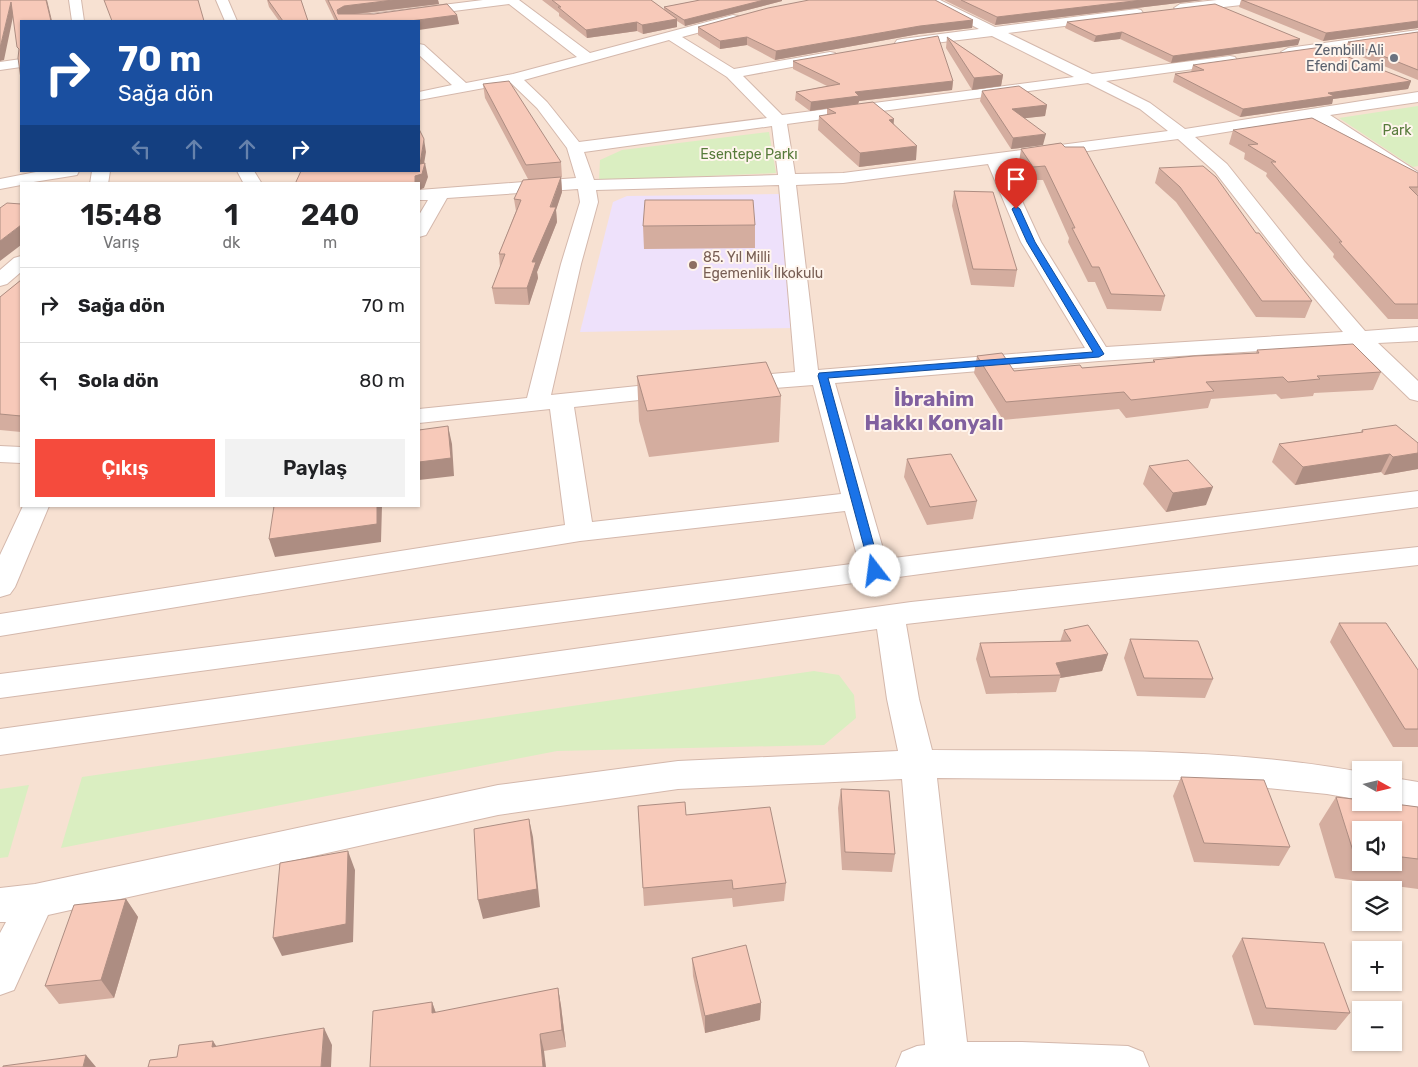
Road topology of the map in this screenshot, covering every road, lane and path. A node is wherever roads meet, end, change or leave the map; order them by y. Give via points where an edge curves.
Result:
1 (75, 0) edge
2 (222, 0) edge
3 (512, 0) edge
4 (930, 0) edge
5 (1250, 0) edge
6 (1209, 2) edge
7 (381, 5) edge
8 (1085, 7) edge
9 (1166, 10) edge
10 (1147, 12) edge
11 (1241, 15) edge
12 (744, 16) edge
13 (1108, 17) junction
14 (394, 18) edge
15 (78, 20) edge
16 (231, 20) edge
17 (362, 20) edge
18 (994, 30) junction
19 (1418, 34) edge
20 (672, 36) junction
21 (1294, 37) edge
22 (890, 45) edge
23 (1320, 48) junction
24 (420, 49) edge
25 (844, 54) edge
26 (1272, 55) edge
27 (588, 58) junction
28 (1346, 58) edge
29 (1242, 59) edge
30 (20, 63) edge
31 (0, 66) edge
32 (732, 74) junction
33 (514, 78) junction
34 (1093, 80) junction
35 (461, 86) junction
36 (1416, 89) edge
37 (420, 96) edge
38 (1316, 113) junction
39 (779, 122) junction
40 (1182, 134) junction
41 (575, 148) junction
42 (994, 159) junction
43 (68, 172) edge
44 (1416, 176) edge
45 (787, 180) junction
46 (38, 182) edge
47 (587, 184) junction
48 (20, 188) edge
49 (2, 194) edge
50 (440, 194) junction
51 (420, 195) edge
52 (420, 229) edge
53 (20, 263) edge
54 (0, 280) edge
55 (1418, 334) edge
56 (1360, 338) junction
57 (1099, 354) junction
58 (814, 376) junction
59 (1418, 394) edge
60 (549, 402) junction
61 (420, 416) edge
62 (0, 454) edge
63 (20, 455) edge
64 (1418, 499) edge
65 (856, 501) junction
66 (36, 507) edge
67 (580, 532) junction
68 (1418, 556) edge
69 (875, 571) junction
70 (0, 587) edge
71 (890, 616) junction
72 (0, 625) edge
73 (0, 686) edge
74 (0, 742) edge
75 (918, 764) junction
76 (1352, 784) edge
77 (1402, 794) edge
78 (1418, 797) edge
79 (17, 903) edge
80 (0, 976) edge
81 (938, 1066) edge
82 (1128, 1067) edge

1 - 15 street
2 - 16 street
3 - 14 street
3 - 27 street
4 - 18 street
5 - 6 street
6 - 9 street
6 - 11 street
7 - 14 street
8 - 13 street
10 - 13 street
12 - 20 street
13 - 18 street
14 - 17 street
18 - 22 street
18 - 34 street
19 - 23 street
20 - 27 street
20 - 32 street
21 - 23 street
23 - 26 street
23 - 28 street
24 - 35 street
25 - 32 street
27 - 33 street
29 - 34 street
30 - 31 street
32 - 39 street
33 - 35 street
33 - 41 street via 542,105
34 - 39 street
34 - 40 street via 1145,106
35 - 37 street
36 - 38 street
38 - 40 street
38 - 44 street
39 - 41 street
39 - 45 street
40 - 42 street
40 - 56 street via 1221,168
41 - 47 street
42 - 45 street via 843,178
42 - 57 street via 1031,242
43 - 46 street
45 - 47 street
45 - 58 street
47 - 50 street
47 - 60 street via 589,202 571,264
48 - 49 street
50 - 51 street
50 - 52 street
53 - 54 street
55 - 56 street
56 - 57 street
56 - 59 street
57 - 58 street
58 - 60 street
58 - 65 street
60 - 61 street
60 - 67 street
62 - 63 street
64 - 69 street
65 - 67 street
65 - 69 street
66 - 70 street
67 - 72 street
68 - 71 street
69 - 73 street
71 - 74 street
71 - 75 street via 903,699
75 - 76 street via 1187,766
75 - 79 street via 678,775 498,800
75 - 81 street
77 - 78 street
79 - 80 street
81 - 82 street via 1053,1064

